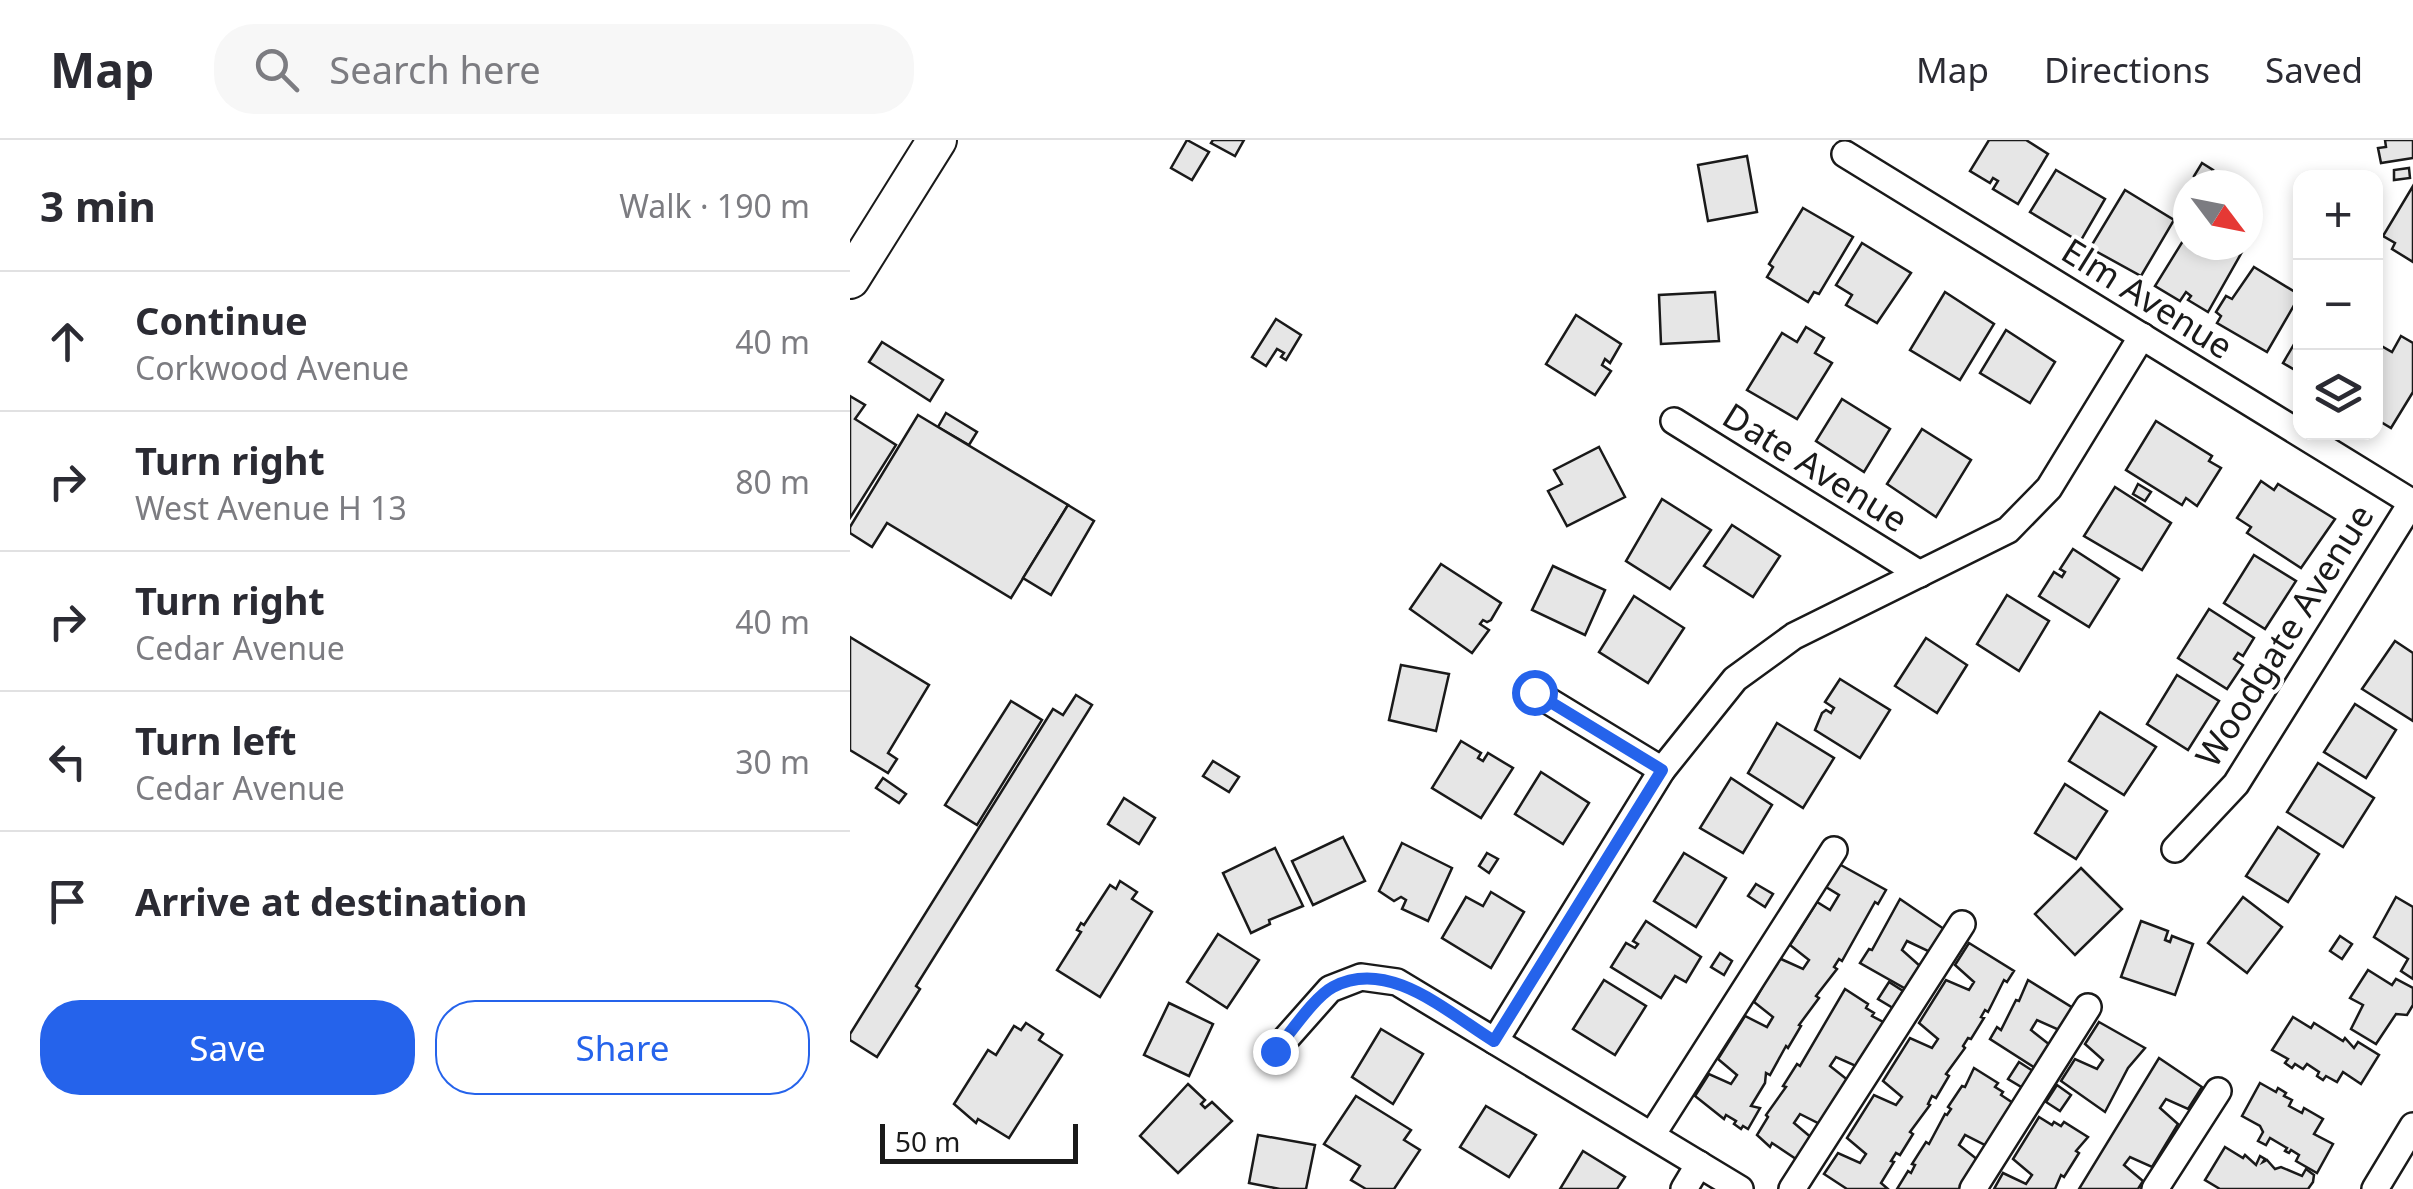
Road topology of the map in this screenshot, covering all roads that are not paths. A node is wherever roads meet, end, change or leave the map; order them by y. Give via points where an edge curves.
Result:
1 (938, 140) edge
2 (1845, 154) dead end
3 (850, 279) edge
4 (2142, 336) junction
5 (1674, 422) dead end
6 (2412, 502) edge
7 (1920, 574) junction
8 (1534, 692) dead end
9 (1662, 770) junction
10 (2175, 849) dead end
11 (1834, 850) dead end
12 (1962, 924) dead end
13 (2088, 1008) dead end
14 (1494, 1041) junction
15 (1275, 1051) dead end
16 (2218, 1091) dead end
17 (2413, 1126) edge
18 (1652, 1135) junction
19 (1699, 1164) junction
20 (1684, 1189) edge
21 (1740, 1189) edge
22 (1792, 1189) edge
23 (1972, 1189) edge
24 (2155, 1189) edge
25 (2375, 1189) edge

1 - 3 main road
2 - 4 street, Elm Avenue
4 - 6 street, Elm Avenue
4 - 7 street via 2049,488 2008,530
5 - 7 street, Date Avenue
6 - 10 street, Woodgate Avenue via 2236,784
7 - 9 street via 1794,636 1736,679
8 - 9 street
9 - 14 street
11 - 18 street
12 - 22 street
13 - 23 street
14 - 15 street via 1398,982 1362,977 1330,988
14 - 18 street
16 - 24 street
17 - 25 street
18 - 19 street
19 - 20 street
19 - 21 street

